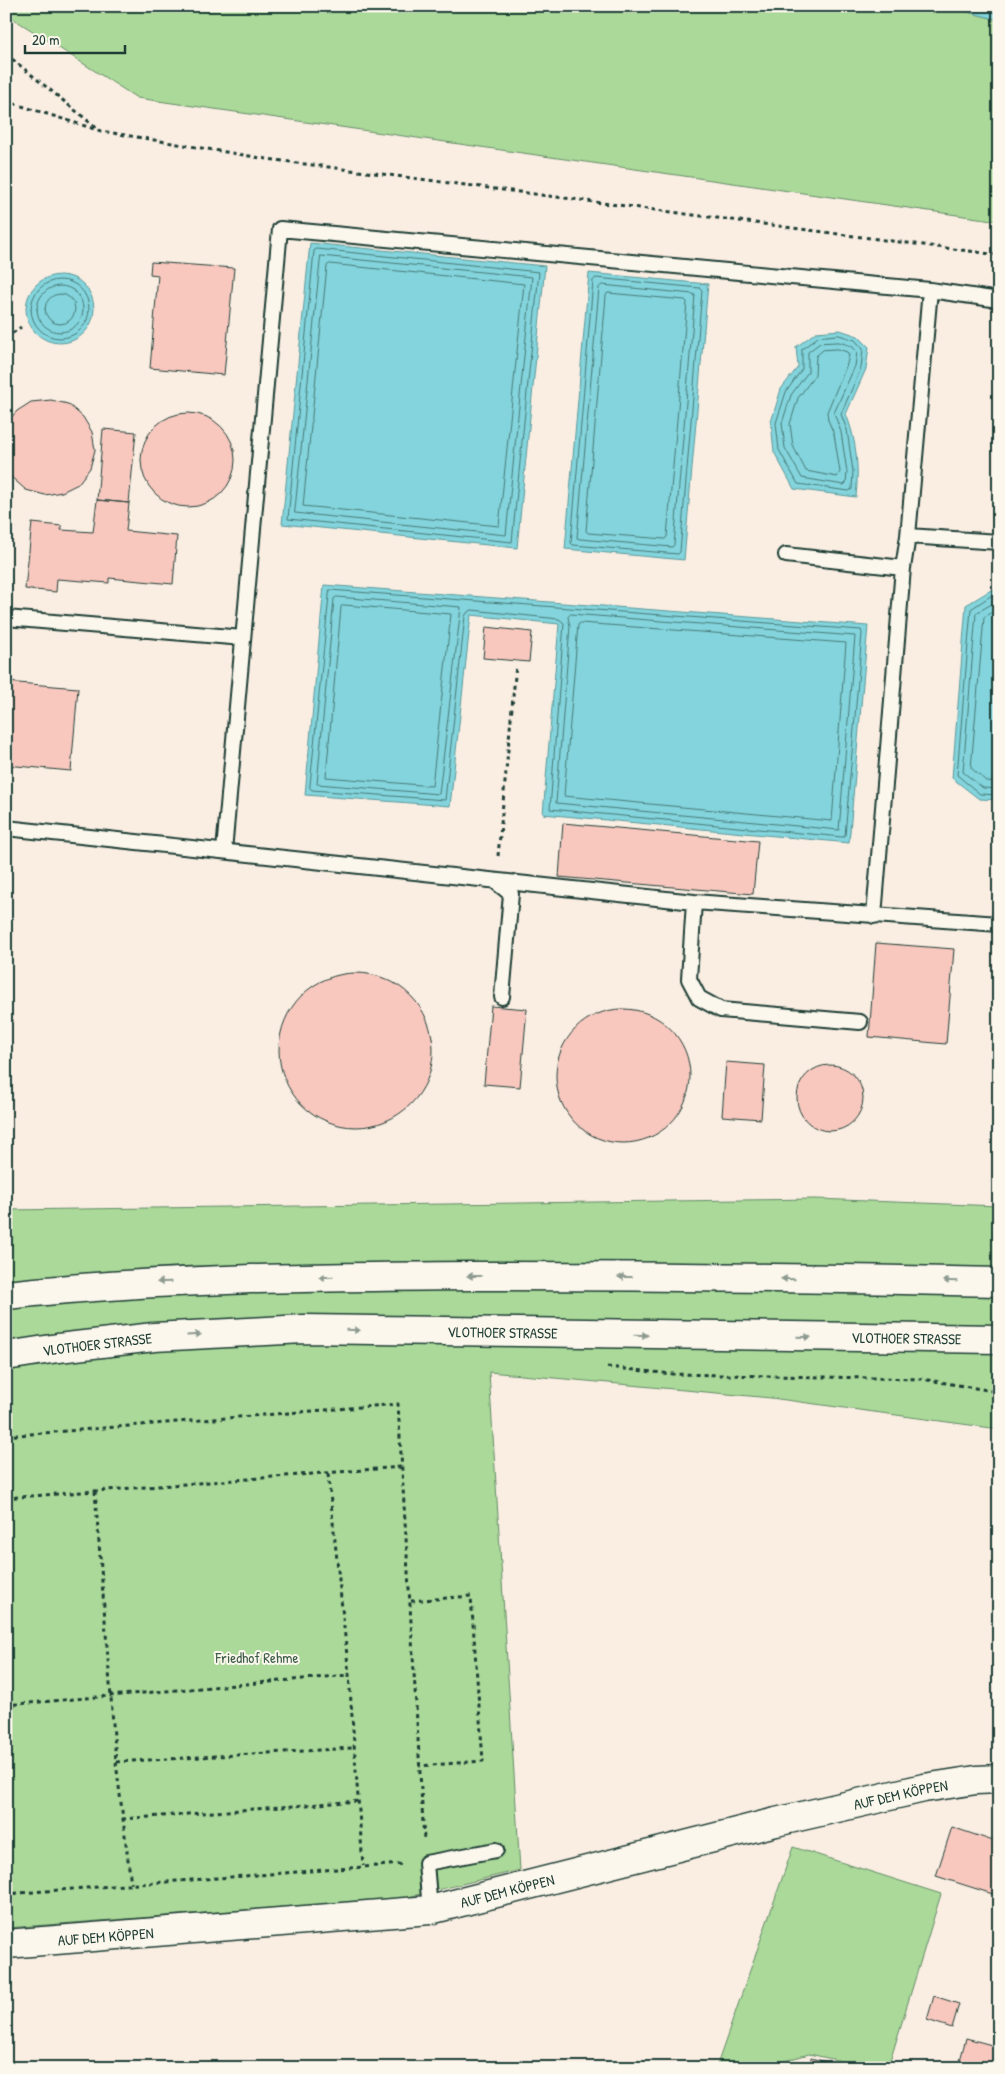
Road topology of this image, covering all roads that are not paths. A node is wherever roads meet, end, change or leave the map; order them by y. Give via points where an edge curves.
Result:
1 (930, 290) junction
2 (999, 300) edge
3 (908, 536) junction
4 (999, 542) edge
5 (786, 554) dead end
6 (903, 568) junction
7 (6, 618) edge
8 (243, 638) junction
9 (6, 828) edge
10 (224, 851) junction
11 (496, 882) junction
12 (694, 902) junction
13 (874, 916) junction
14 (999, 924) edge
15 (502, 998) dead end
16 (860, 1022) dead end
17 (999, 1282) edge
18 (6, 1294) edge
19 (999, 1339) edge
20 (6, 1356) edge
21 (999, 1779) edge
22 (496, 1850) dead end
23 (430, 1910) junction
24 (6, 1944) edge

1 - 2 lane
1 - 3 lane
1 - 8 lane via 280,228
3 - 4 lane
3 - 6 lane
5 - 6 lane
6 - 13 lane
7 - 8 lane
8 - 10 lane
9 - 10 lane
10 - 11 lane
11 - 12 lane
11 - 15 lane via 511,894
12 - 13 lane
12 - 16 lane via 689,979 699,998 721,1010
13 - 14 lane
17 -> 18 main road via 375,1277 159,1282
20 -> 19 main road, VLOTHOER STRASSE via 154,1338 304,1329
21 - 23 main road, AUF DEM KÖPPEN via 924,1788 850,1805
22 - 23 lane via 426,1863
23 - 24 main road, AUF DEM KÖPPEN

